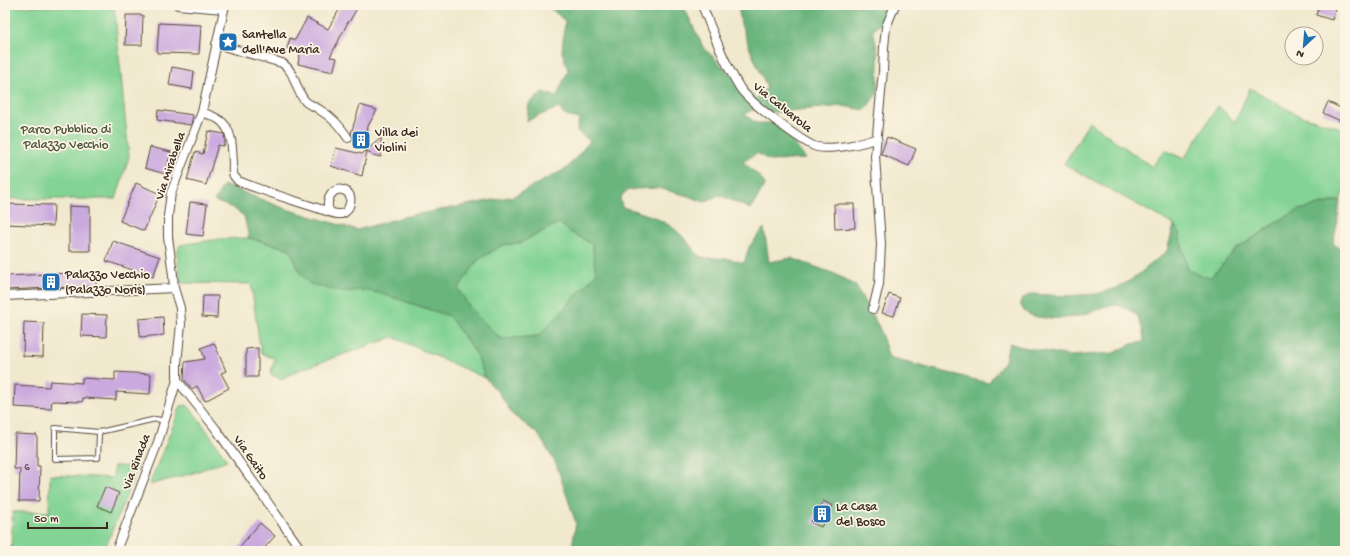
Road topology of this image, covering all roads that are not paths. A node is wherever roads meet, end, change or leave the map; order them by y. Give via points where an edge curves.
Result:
1 (178, 5) edge
2 (702, 5) edge
3 (895, 5) edge
4 (224, 7) edge
5 (216, 44) junction
6 (202, 112) junction
7 (348, 138) dead end
8 (877, 138) junction
9 (330, 212) dead end
10 (174, 288) junction
11 (5, 296) edge
12 (873, 309) dead end
13 (177, 380) junction
14 (165, 421) junction
15 (99, 432) junction
16 (116, 551) edge
17 (302, 551) edge

1 - 4 street, Via Mirabella
2 - 8 street, Via Calvarola via 722,55 741,90 807,144 823,148
3 - 8 street via 886,27
4 - 5 street, Via Mirabella
5 - 6 street, Via Mirabella
5 - 7 street via 288,67 307,102 337,122
6 - 9 street via 222,122 228,130 234,176 238,180
6 - 10 street, Via Mirabella via 171,193 168,237
8 - 12 street via 875,156 881,244 879,284
10 - 11 street
10 - 13 street, Via Mirabella via 180,308 181,324
13 - 14 street, Via Rinada
13 - 17 street, Via Gaito via 216,429
14 - 15 lane via 156,419
14 - 16 street, Via Rinada
15 - 15 lane via 98,458 55,459 55,428

